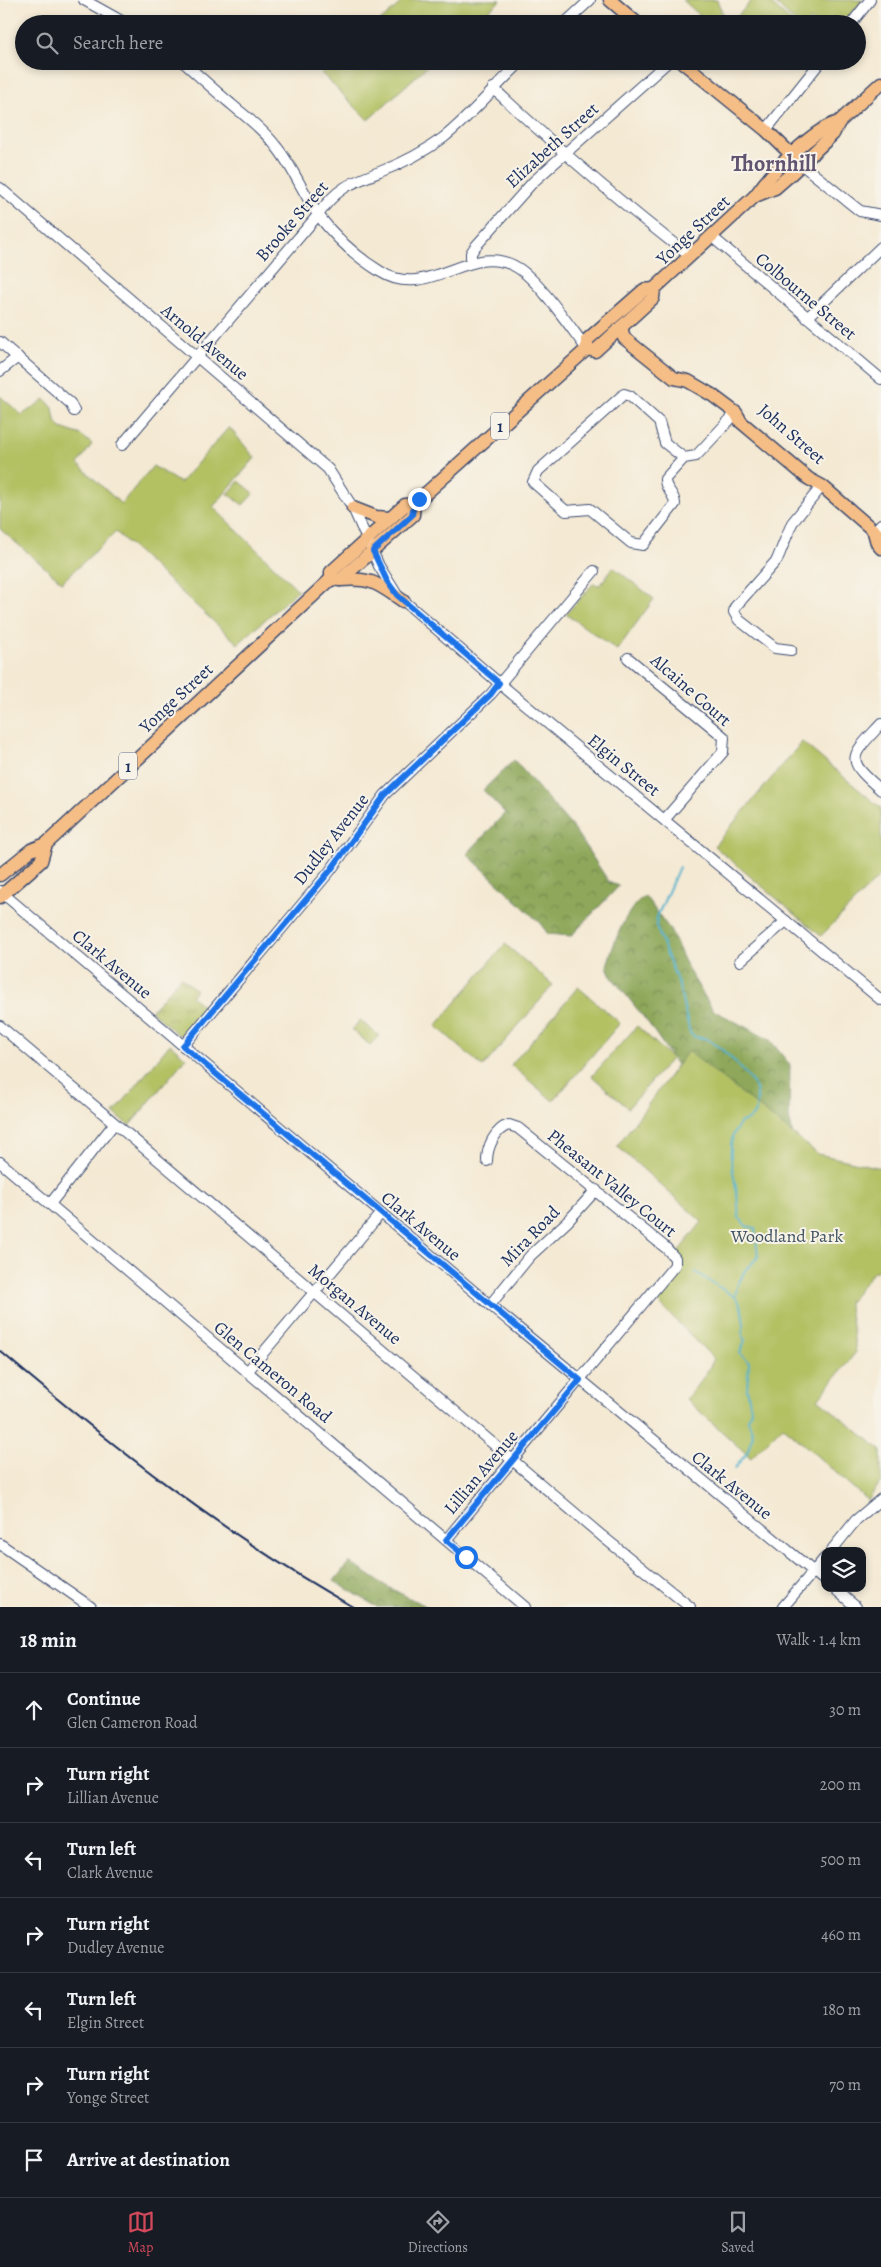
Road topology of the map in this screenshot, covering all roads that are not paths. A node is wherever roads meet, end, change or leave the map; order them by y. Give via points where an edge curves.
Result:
1 (84, 0) edge
2 (590, 0) edge
3 (610, 0) edge
4 (870, 0) edge
5 (111, 15) edge
6 (574, 15) edge
7 (628, 15) edge
8 (858, 15) edge
9 (192, 70) edge
10 (512, 70) edge
11 (659, 70) edge
12 (692, 70) edge
13 (814, 70) edge
14 (881, 83) edge
15 (493, 88) junction
16 (766, 130) junction
17 (566, 154) junction
18 (797, 160) junction
19 (0, 188) edge
20 (318, 215) junction
21 (881, 215) edge
22 (711, 236) junction
23 (881, 247) edge
24 (690, 256) junction
25 (471, 262) junction
26 (807, 318) junction
27 (616, 323) junction
28 (0, 342) edge
29 (587, 349) junction
30 (197, 355) junction
31 (18, 357) junction
32 (0, 371) edge
33 (881, 379) edge
34 (74, 411) dead end
35 (736, 414) junction
36 (122, 445) dead end
37 (684, 458) junction
38 (822, 486) junction
39 (414, 504) junction
40 (353, 508) junction
41 (390, 518) junction
42 (879, 531) edge
43 (367, 538) junction
44 (881, 548) edge
45 (373, 551) junction
46 (594, 571) dead end
47 (335, 580) junction
48 (403, 601) junction
49 (791, 650) dead end
50 (628, 658) dead end
51 (499, 683) junction
52 (881, 724) edge
53 (881, 790) edge
54 (664, 819) junction
55 (46, 844) junction
56 (0, 874) edge
57 (1, 894) edge
58 (786, 920) junction
59 (740, 962) dead end
60 (881, 1000) edge
61 (0, 1026) edge
62 (183, 1046) junction
63 (114, 1124) junction
64 (487, 1161) dead end
65 (0, 1162) edge
66 (596, 1190) junction
67 (50, 1204) junction
68 (381, 1213) junction
69 (313, 1291) junction
70 (490, 1306) junction
71 (247, 1372) junction
72 (580, 1380) junction
73 (514, 1459) junction
74 (881, 1499) edge
75 (446, 1540) junction
76 (0, 1544) edge
77 (834, 1547) edge
78 (821, 1562) edge
79 (813, 1571) junction
80 (821, 1578) edge
81 (839, 1592) edge
82 (91, 1607) edge
83 (525, 1607) edge
84 (690, 1607) edge
85 (783, 1607) edge
86 (856, 1607) edge

1 - 5 street
2 - 6 street
3 - 7 main road
4 - 8 street
9 - 20 street via 276,145
10 - 15 street, Brooke Street
11 - 17 street, Elizabeth Street
12 - 16 main road
13 - 16 street
14 - 18 main road, Yonge Street / 1 via 839,122 826,125
15 - 17 street
15 - 20 street, Brooke Street via 444,138 348,184
16 - 18 main road
17 - 24 street
17 - 25 street, Elizabeth Street via 533,182 490,229 471,253
18 - 21 street via 860,211
18 - 22 main road, Yonge Street / 1 via 766,180 755,196
19 - 30 street, Arnold Avenue
20 - 25 street via 359,256 383,274 396,278 419,281
20 - 30 street, Brooke Street
22 - 24 main road, Yonge Street / 1
22 - 26 street, Colbourne Street
23 - 26 street
24 - 27 main road, Yonge Street / 1 via 654,289 653,298
25 - 29 street via 507,262 520,270
26 - 33 street, Colbourne Street
27 - 29 main road, Yonge Street / 1 via 595,351
27 - 35 main road, John Street via 624,338 674,378 712,395
28 - 31 street
29 - 39 main road, Yonge Street / 1
30 - 36 street, Brooke Street
30 - 40 street, Arnold Avenue via 328,469
31 - 32 street
31 - 34 street via 70,403
35 - 37 street via 696,456
35 - 38 main road, John Street via 741,422 801,473
37 - 37 street via 666,443 659,422 624,394 538,471 534,482 566,511 590,509 631,543 640,546 647,543 674,509 674,496 664,482
38 - 42 main road, John Street
38 - 49 street via 792,523 777,560 734,612 738,620 775,648
39 - 41 main road, Yonge Street / 1 via 405,505
39 - 45 main road, Yonge Street / 1 via 412,515
40 - 41 main road via 376,517
40 - 43 street, Arnold Avenue
41 - 43 main road, Yonge Street / 1
42 - 44 main road, John Street
43 - 45 street, Elgin Street
43 - 47 main road, Yonge Street / 1 via 330,572
45 - 47 main road, Yonge Street / 1
45 - 48 street, Elgin Street via 387,581
46 - 51 street, Dudley Avenue
47 - 48 main road via 366,579
47 - 55 main road, Yonge Street / 1
48 - 51 street, Elgin Street
50 - 54 street, Alcaine Court via 724,737 723,752
51 - 54 street, Elgin Street
51 - 62 street, Dudley Avenue via 385,795 330,871
52 - 53 street via 857,750 854,762
54 - 58 street, Elgin Street
55 - 56 main road, Yonge Street / 1 via 31,850
55 - 57 main road, Yonge Street / 1 via 41,861
57 - 62 street, Clark Avenue
58 - 59 street
58 - 60 street, Elgin Street
61 - 63 street, Morgan Avenue
62 - 68 street, Clark Avenue
63 - 67 street
63 - 69 street, Morgan Avenue
64 - 66 street, Pheasant Valley Court via 487,1150 501,1129 515,1126
65 - 67 street, Glen Cameron Road
66 - 70 street, Mira Road via 530,1256
66 - 72 street, Pheasant Valley Court via 666,1248 675,1258 675,1265
67 - 71 street, Glen Cameron Road
68 - 69 street
68 - 70 street, Clark Avenue
69 - 71 street
69 - 73 street, Morgan Avenue
70 - 72 street, Clark Avenue
71 - 75 street, Glen Cameron Road
72 - 73 street, Lillian Avenue
72 - 79 street, Clark Avenue
73 - 75 street, Lillian Avenue
73 - 84 street, Morgan Avenue
74 - 77 street via 856,1520
75 - 83 street, Glen Cameron Road
76 - 82 street
78 - 79 street
79 - 80 street, Clark Avenue
79 - 85 street
81 - 86 street

